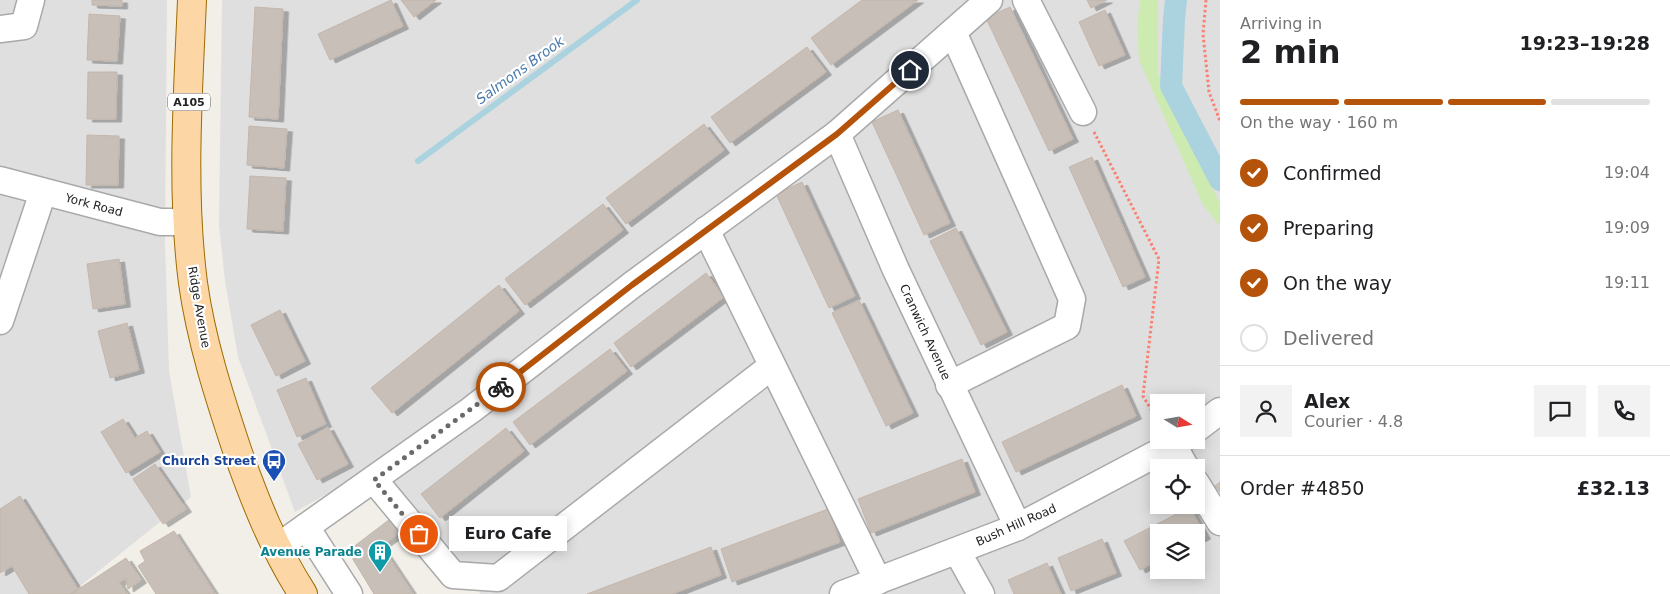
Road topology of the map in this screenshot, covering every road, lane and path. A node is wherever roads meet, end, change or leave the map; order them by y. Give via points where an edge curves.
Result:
1 (31, 0) edge
2 (192, 0) edge
3 (988, 0) edge
4 (1026, 0) edge
5 (1206, 0) edge
6 (0, 29) edge
7 (953, 32) junction
8 (1083, 112) joint
9 (1220, 121) edge
10 (837, 134) junction
11 (0, 180) edge
12 (43, 192) junction
13 (188, 222) junction
14 (706, 230) junction
15 (0, 321) edge
16 (772, 366) junction
17 (949, 385) junction
18 (1150, 408) edge
19 (1220, 411) edge
20 (1205, 422) edge
21 (1181, 451) edge
22 (374, 480) junction
23 (1205, 498) edge
24 (1220, 522) edge
25 (306, 527) junction
26 (1018, 527) junction
27 (276, 548) junction
28 (957, 551) junction
29 (878, 581) junction
30 (475, 585) edge
31 (303, 594) edge
32 (349, 594) edge
33 (843, 594) edge
34 (980, 594) edge

1 - 6 street via 24,26
2 - 13 main road, Ridge Avenue / A105 via 186,173
3 - 7 street
4 - 8 street
5 - 9 path via 1203,34 1209,92
7 - 10 street
7 - 17 street via 1072,299 1067,326
8 - 18 path via 1159,259 1143,396
10 - 14 street
10 - 17 street, Cranwich Avenue
11 - 12 street, York Road
12 - 13 street, York Road via 160,222
12 - 15 street
13 - 27 main road, Ridge Avenue / A105 via 193,282 207,353 247,477
14 - 16 street
14 - 22 street
16 - 29 street
16 - 30 street via 498,578
17 - 26 street, Cranwich Avenue
19 - 20 street
21 - 26 street, Bush Hill Road
22 - 25 street
22 - 30 street via 453,575
23 - 24 street
25 - 27 street
25 - 32 street
26 - 28 street, Bush Hill Road
27 - 31 main road, Ridge Avenue / A105
28 - 29 street, Bush Hill Road
28 - 34 street
29 - 33 street, Bush Hill Road

